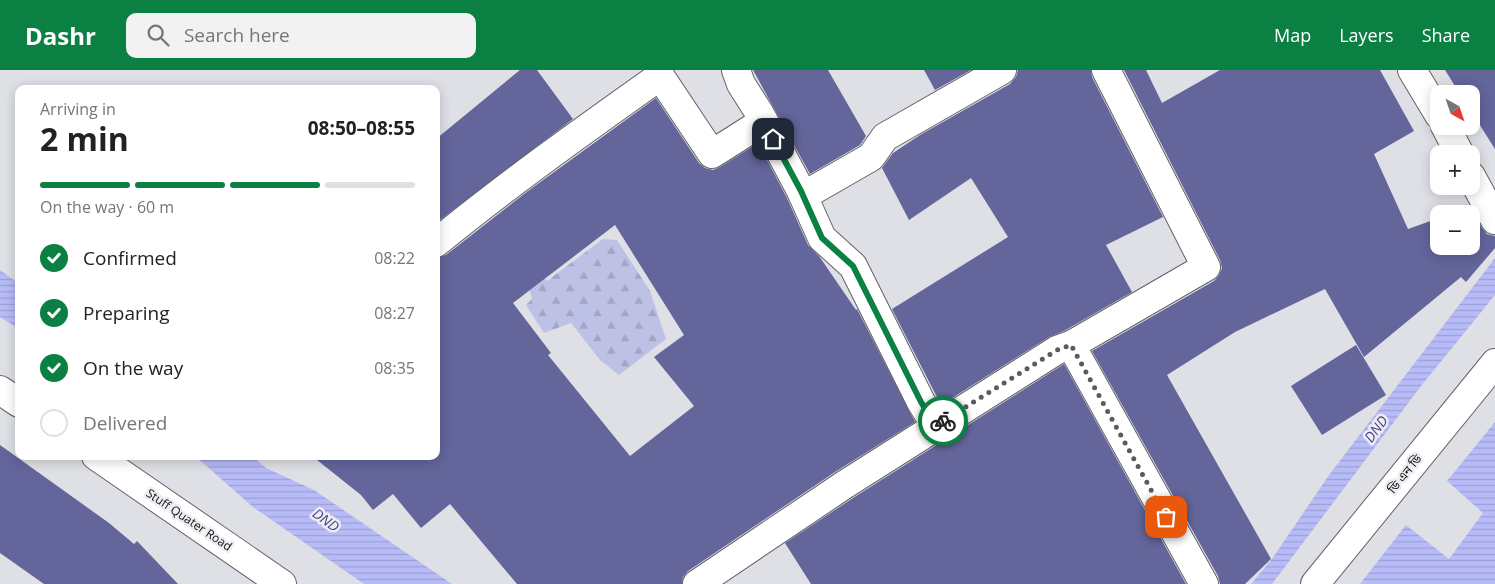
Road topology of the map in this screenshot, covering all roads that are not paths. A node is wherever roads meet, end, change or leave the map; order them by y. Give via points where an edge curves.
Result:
1 (736, 70) edge
2 (1002, 70) edge
3 (1106, 70) edge
4 (1412, 70) edge
5 (1430, 100) edge
6 (764, 122) junction
7 (1480, 192) edge
8 (803, 196) junction
9 (1495, 220) edge
10 (440, 240) edge
11 (1071, 345) junction
12 (1495, 363) edge
13 (0, 390) edge
14 (15, 400) edge
15 (936, 426) junction
16 (102, 460) edge
17 (282, 584) edge
18 (697, 584) edge
19 (1204, 584) edge
20 (1315, 584) edge

1 - 6 street
2 - 8 street via 885,137 871,157
3 - 11 street via 1206,267
4 - 5 street
6 - 8 street
6 - 10 street via 712,154 660,76 588,126
7 - 9 street
8 - 15 street via 822,238 853,266
11 - 15 street via 1057,350
11 - 19 street
12 - 20 street, ডি এন ডি
13 - 14 street
15 - 18 street
16 - 17 street, Stuff Quater Road

